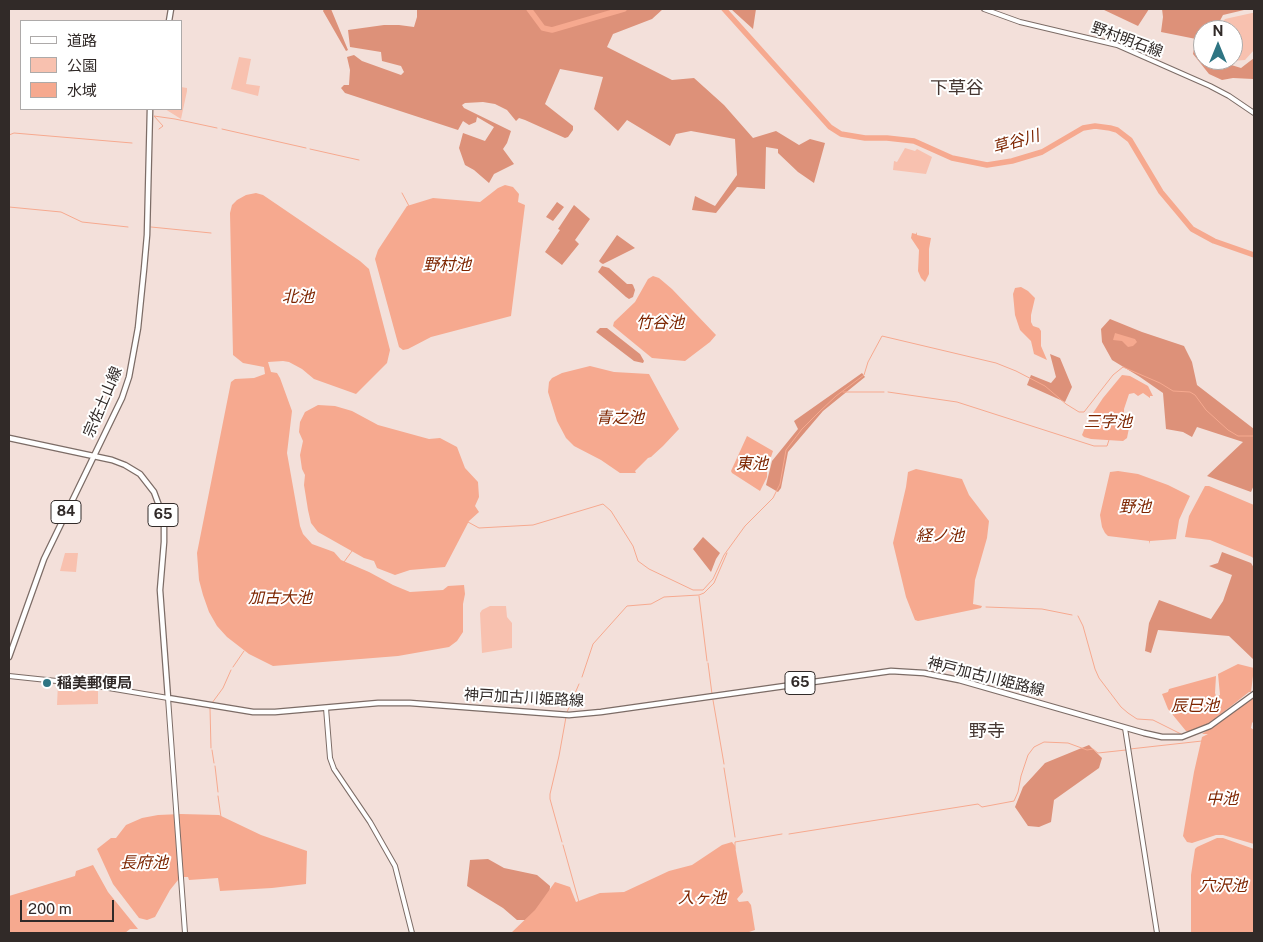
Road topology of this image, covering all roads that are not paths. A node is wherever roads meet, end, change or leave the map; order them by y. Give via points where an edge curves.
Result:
1 (984, 9) edge
2 (150, 110) edge
3 (1254, 113) edge
4 (9, 438) edge
5 (94, 455) junction
6 (9, 658) edge
7 (9, 676) edge
8 (1254, 694) edge
9 (168, 698) junction
10 (326, 708) junction
11 (1125, 728) junction
12 (186, 933) edge
13 (412, 933) edge
14 (1157, 933) edge

1 - 3 main road, 野村明石線 via 1020,22 1116,45 1210,86
2 - 5 main road, 宗佐土山線 / 84 via 147,235 138,328 126,386
4 - 5 main road, 65
5 - 6 main road, 宗佐土山線 / 84 via 44,559
5 - 9 main road, 65 via 125,465 140,474 154,492 162,510 164,531 160,590
7 - 9 main road
8 - 11 main road, 神戸加古川姫路線 / 65 via 1210,726 1182,737 1162,737
9 - 10 main road, 神戸加古川姫路線 / 65 via 253,712
9 - 12 main road
10 - 11 main road, 神戸加古川姫路線 / 65 via 410,703 569,715 891,671 959,680
10 - 13 main road via 330,758 334,769 395,866
11 - 14 main road

